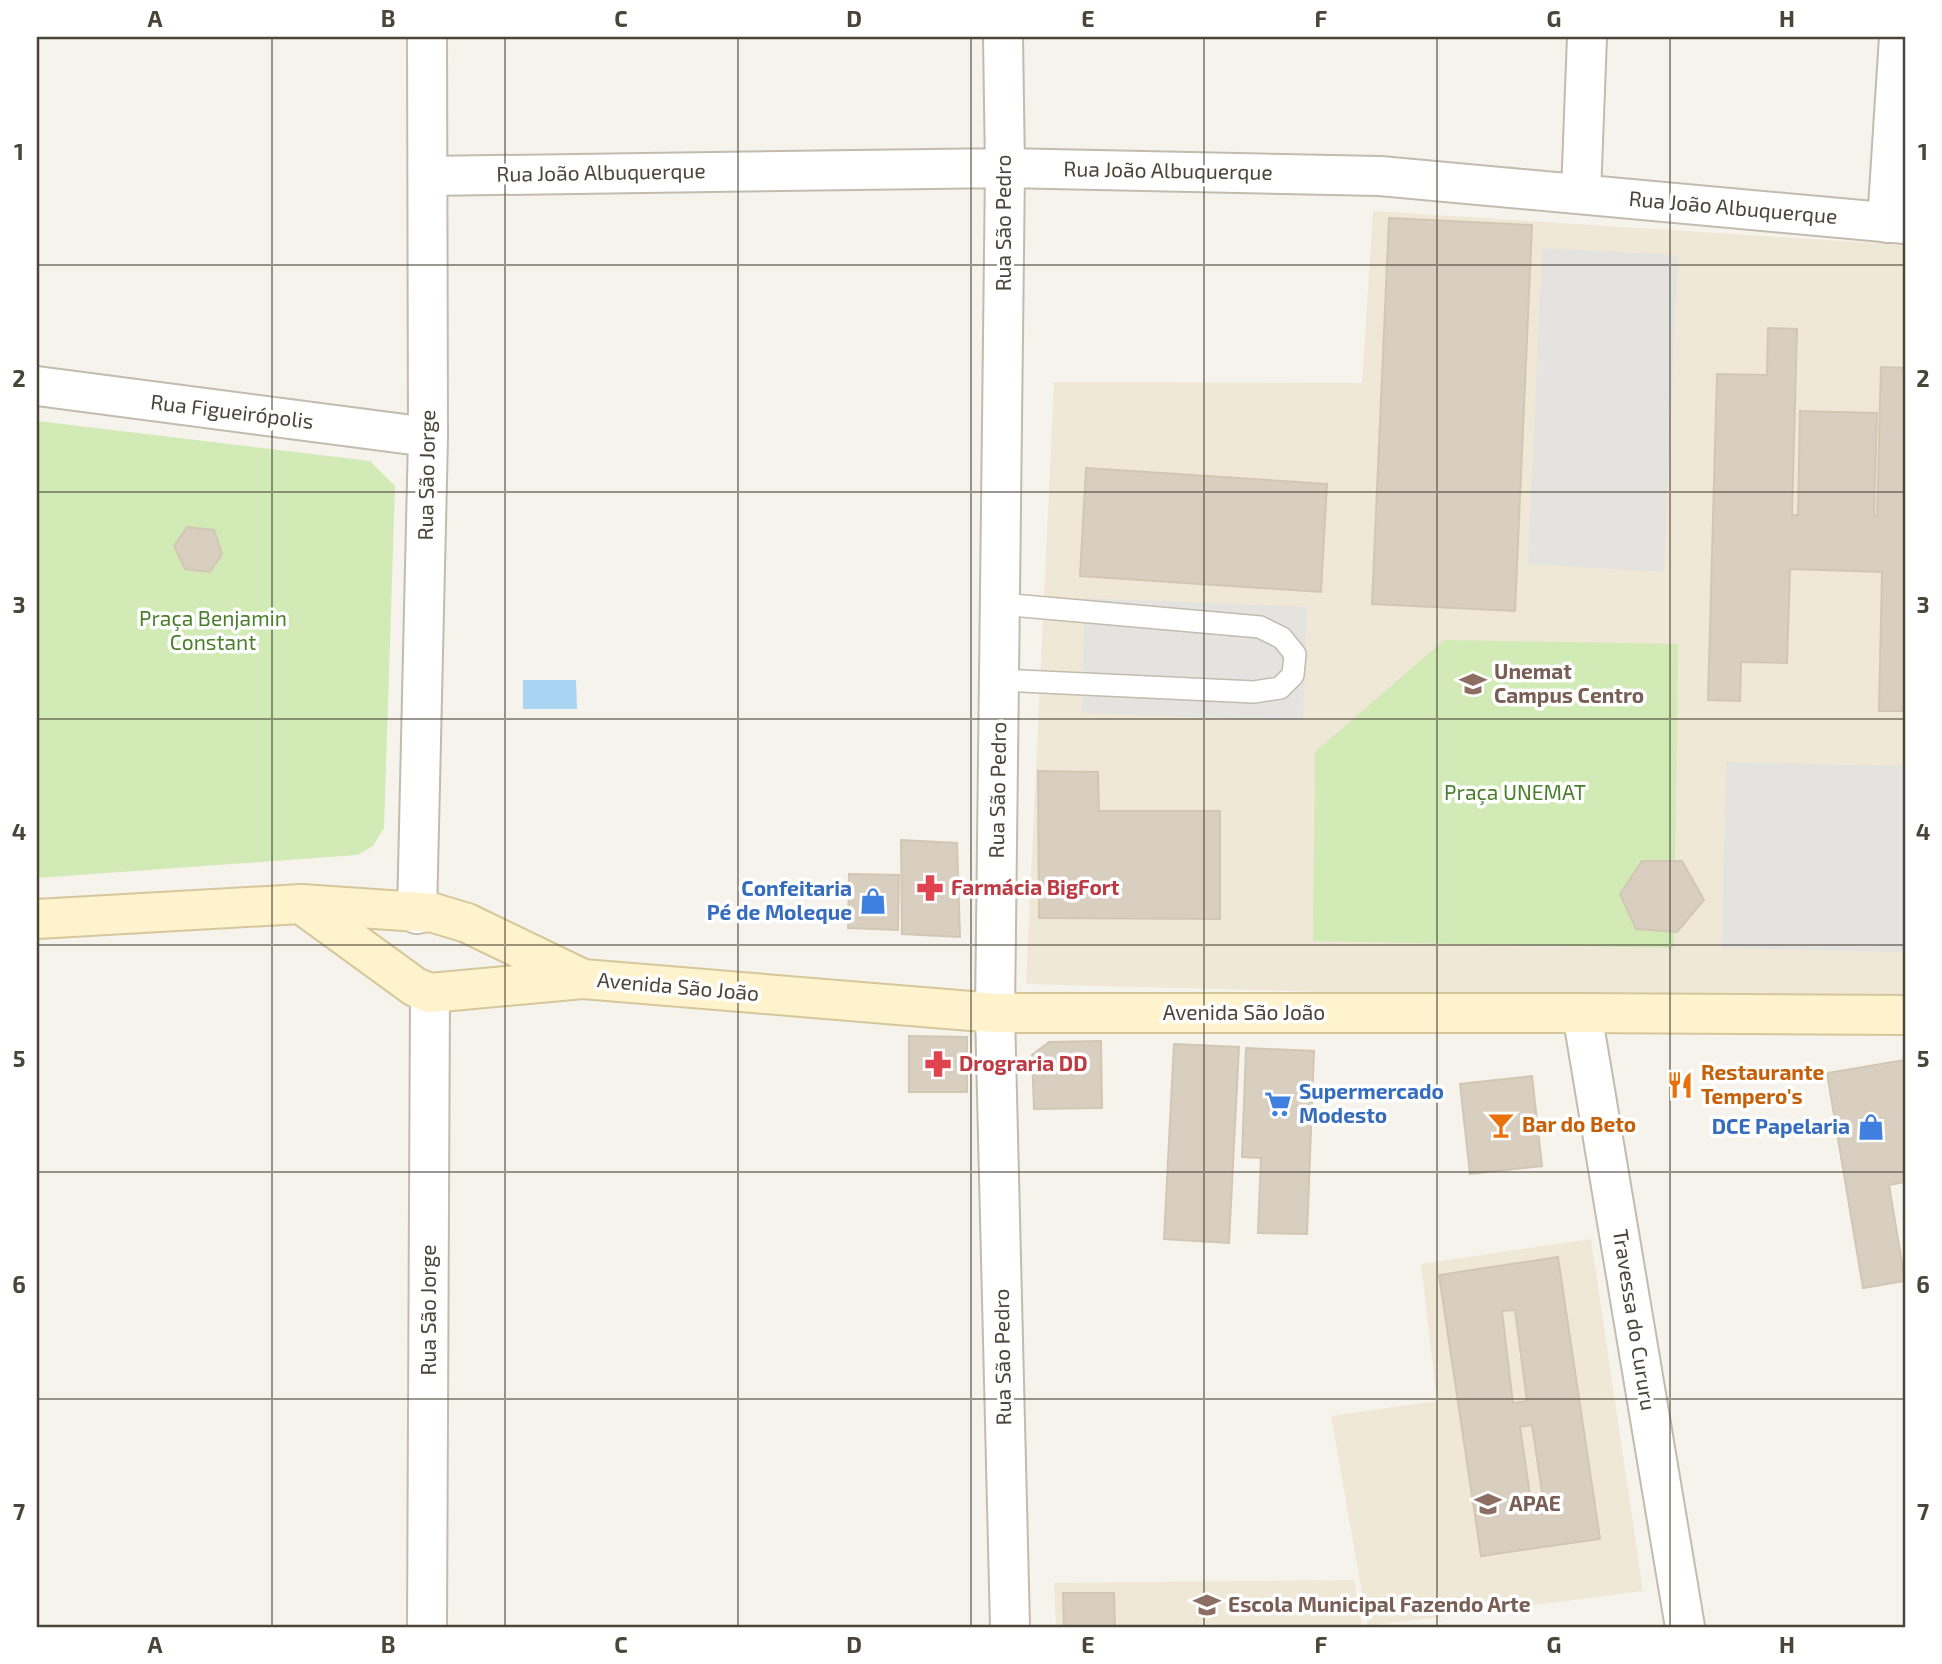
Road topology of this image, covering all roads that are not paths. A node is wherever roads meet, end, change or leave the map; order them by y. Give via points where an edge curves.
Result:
1 (427, 37) edge
2 (1003, 37) edge
3 (1587, 37) edge
4 (1899, 37) edge
5 (1005, 168) junction
6 (428, 176) junction
7 (1581, 194) junction
8 (1896, 223) edge
9 (37, 386) edge
10 (428, 437) junction
11 (1000, 604) junction
12 (999, 680) junction
13 (301, 904) junction
14 (417, 914) junction
15 (37, 919) edge
16 (467, 923) junction
17 (394, 971) junction
18 (583, 979) junction
19 (444, 992) junction
20 (995, 1013) junction
21 (1582, 1013) junction
22 (1905, 1015) edge
23 (427, 1627) edge
24 (1010, 1627) edge
25 (1685, 1627) edge

1 - 6 street, Rua São Jorge
2 - 5 street, Rua São Pedro
3 - 7 street
4 - 8 street
5 - 6 street, Rua João Albuquerque
5 - 7 street, Rua João Albuquerque via 1380,176
5 - 11 street, Rua São Pedro
6 - 10 street, Rua São Jorge
7 - 8 street, Rua João Albuquerque
9 - 10 street, Rua Figueirópolis
10 - 14 street, Rua São Jorge
11 - 12 street, Rua São Pedro
11 - 12 lane via 1260,627 1282,638 1295,654 1293,676 1280,688 1254,692
12 - 20 street, Rua São Pedro
13 - 14 main road, Avenida São João
13 - 15 main road, Avenida São João
13 - 17 main road
14 - 16 main road, Avenida São João via 447,915
14 - 17 main road via 399,933
16 - 18 main road, Avenida São João
16 - 19 main road via 476,954 468,979
17 - 19 main road via 415,987
18 - 19 main road, Avenida São João
18 - 20 main road, Avenida São João
19 - 23 street, Rua São Jorge
20 - 21 main road, Avenida São João
20 - 24 street, Rua São Pedro
21 - 22 main road, Avenida São João
21 - 25 street, Travessa do Cururu

